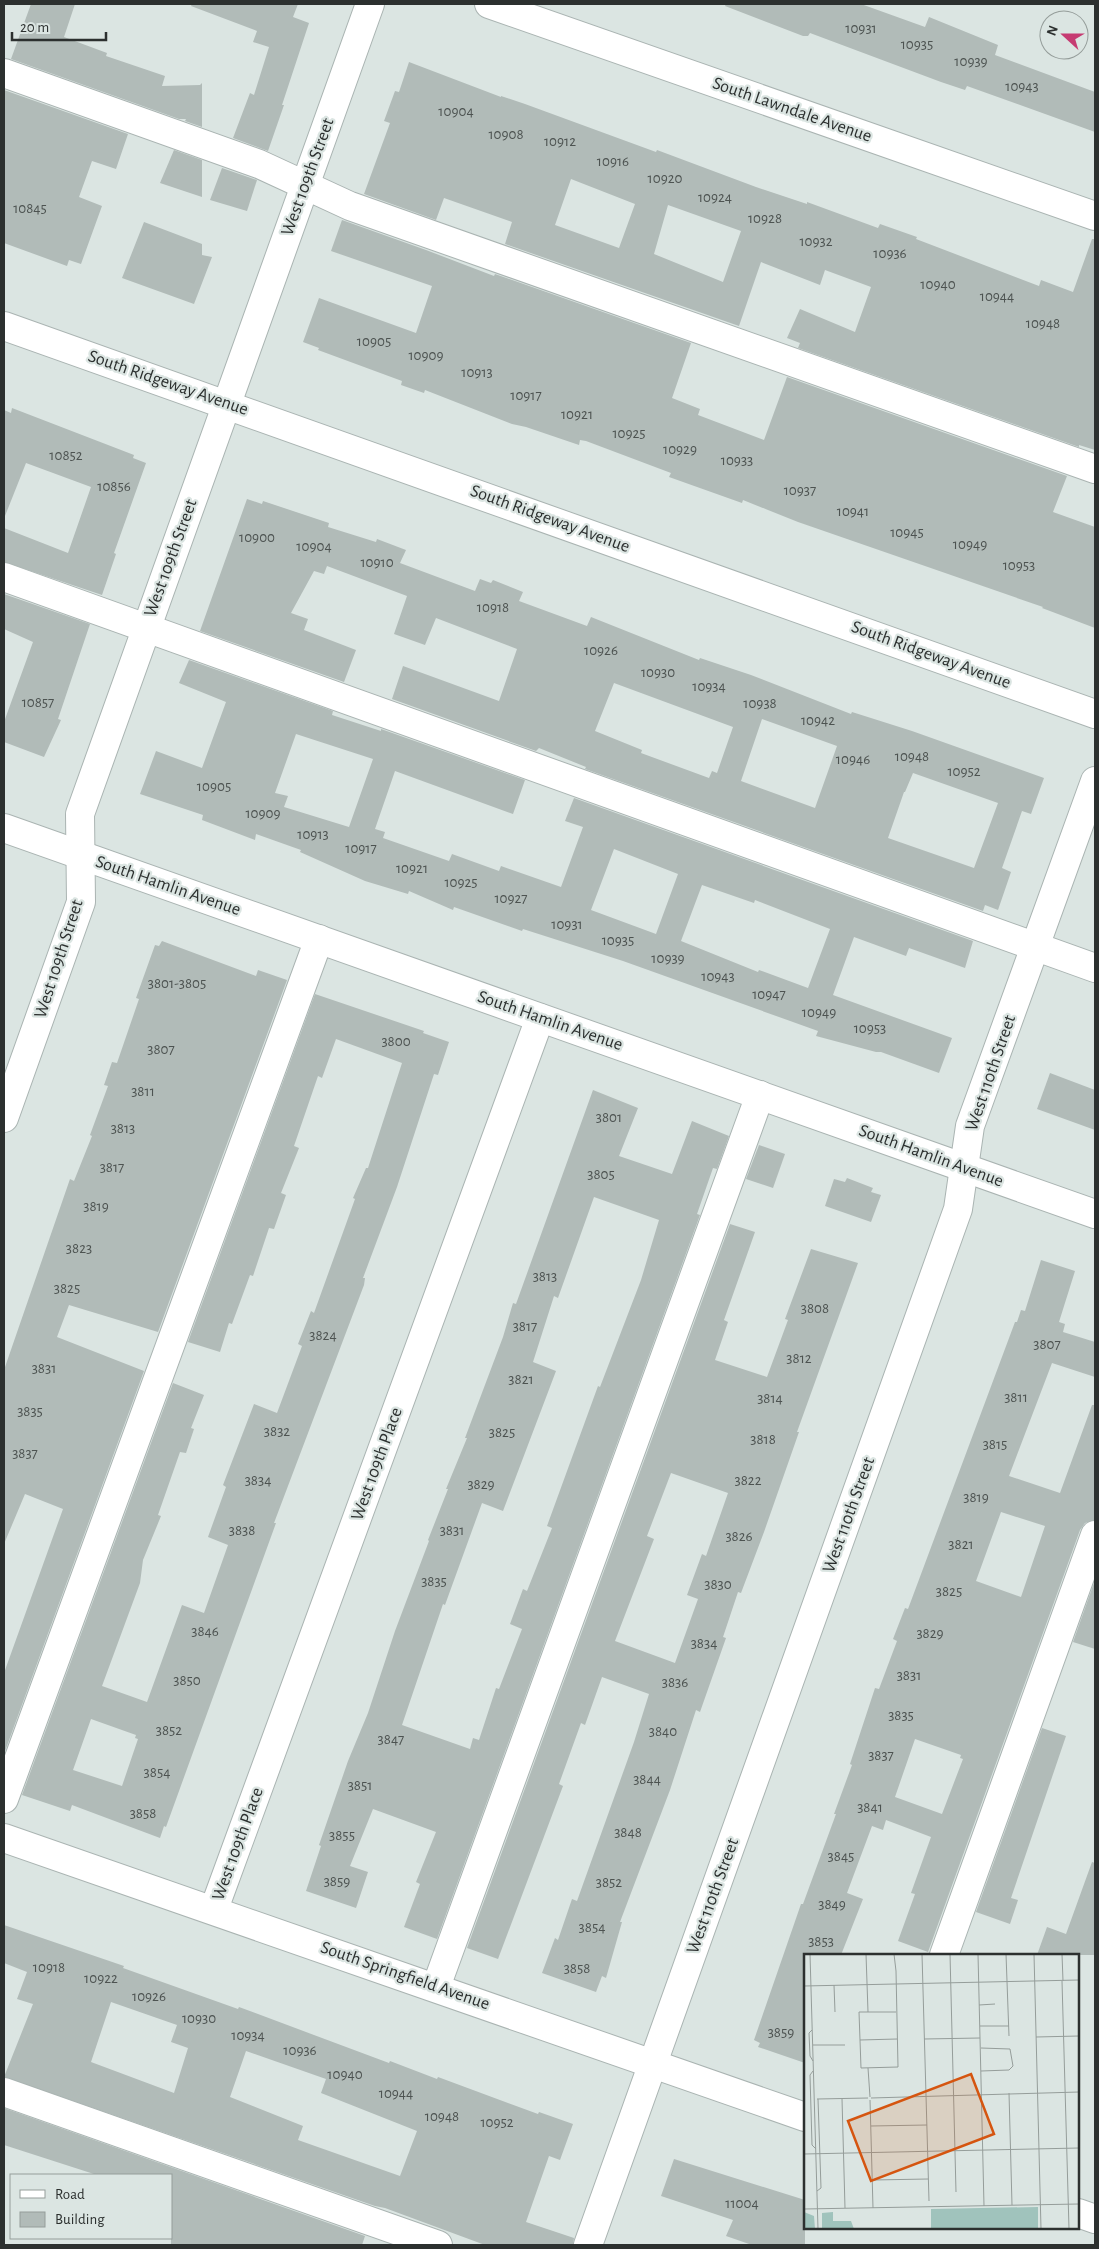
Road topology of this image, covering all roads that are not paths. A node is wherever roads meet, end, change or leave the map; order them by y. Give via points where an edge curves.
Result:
1 (370, 4) edge
2 (489, 4) edge
3 (4, 73) edge
4 (305, 186) junction
5 (1095, 216) edge
6 (4, 326) edge
7 (226, 404) junction
8 (1095, 469) edge
9 (4, 577) edge
10 (146, 627) junction
11 (1095, 714) edge
12 (1095, 781) edge
13 (4, 828) edge
14 (80, 856) junction
15 (318, 939) junction
16 (1035, 947) junction
17 (1095, 968) edge
18 (540, 1018) junction
19 (760, 1095) junction
20 (4, 1118) edge
21 (965, 1167) junction
22 (1095, 1214) edge
23 (1095, 1535) edge
24 (4, 1799) edge
25 (4, 1838) edge
26 (214, 1909) junction
27 (944, 1954) edge
28 (436, 1987) junction
29 (653, 2063) junction
30 (4, 2092) edge
31 (804, 2117) edge
32 (1079, 2213) edge
33 (1095, 2219) edge
34 (438, 2245) edge
35 (588, 2245) edge

1 - 4 street, West 109th Street
2 - 5 street, South Lawndale Avenue
3 - 4 street via 259,164
4 - 7 street, West 109th Street
4 - 8 street via 350,206
6 - 7 street, South Ridgeway Avenue
7 - 10 street, West 109th Street
7 - 11 street, South Ridgeway Avenue
9 - 10 street
10 - 14 street, West 109th Street via 80,814
10 - 16 street
12 - 16 street, West 110th Street
13 - 14 street, South Hamlin Avenue
14 - 15 street, South Hamlin Avenue
14 - 20 street, West 109th Street via 81,902
15 - 18 street, South Hamlin Avenue
15 - 24 street
16 - 17 street
16 - 21 street, West 110th Street via 970,1126
18 - 19 street, South Hamlin Avenue
18 - 26 street, West 109th Place
19 - 21 street, South Hamlin Avenue
19 - 28 street
21 - 22 street, South Hamlin Avenue
21 - 29 street, West 110th Street via 958,1210
23 - 27 street
25 - 26 street, South Springfield Avenue
26 - 28 street, South Springfield Avenue
28 - 29 street, South Springfield Avenue
29 - 31 street, South Springfield Avenue
29 - 35 street, West 110th Street
30 - 34 street
32 - 33 street

